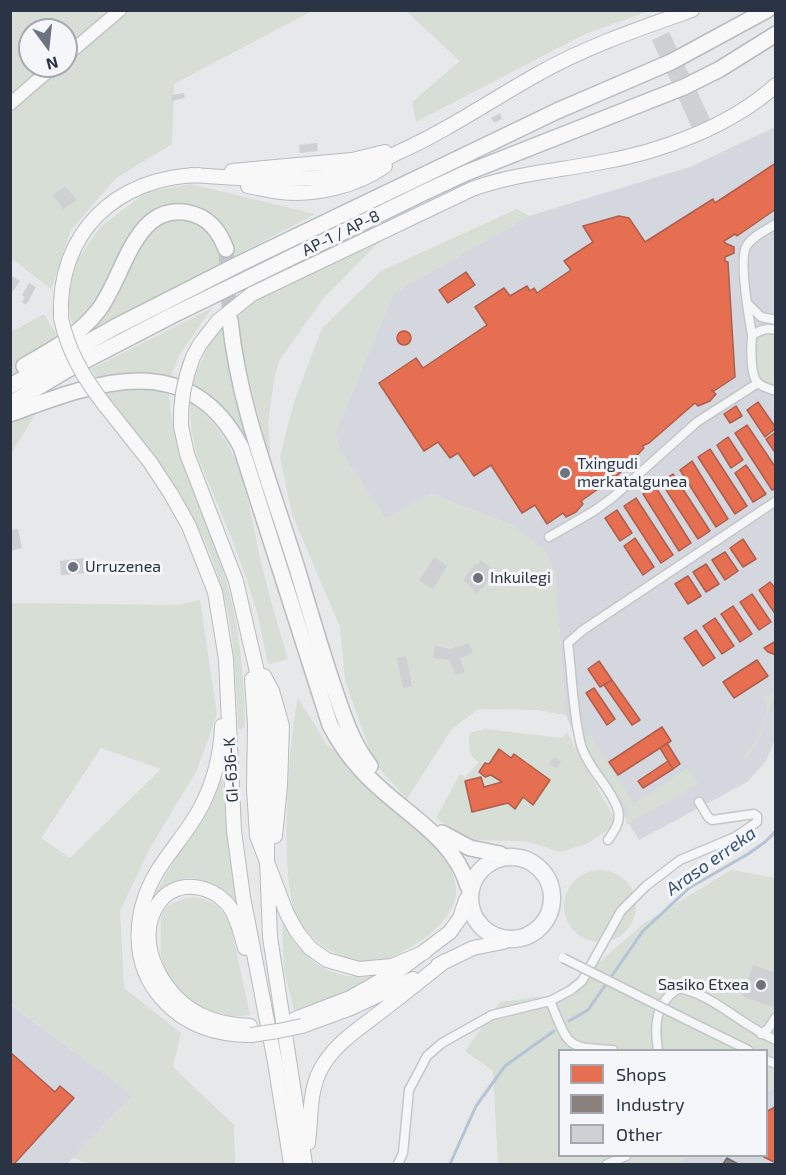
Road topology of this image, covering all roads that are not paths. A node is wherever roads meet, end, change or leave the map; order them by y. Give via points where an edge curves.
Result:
1 (120, 10) edge
2 (692, 10) edge
3 (767, 10) edge
4 (776, 34) edge
5 (78, 46) edge
6 (40, 78) edge
7 (776, 85) edge
8 (10, 104) edge
9 (416, 144) junction
10 (192, 176) junction
11 (776, 224) edge
12 (226, 249) tunnel mouth
13 (747, 304) junction
14 (230, 320) tunnel mouth
15 (776, 320) edge
16 (776, 330) edge
17 (752, 336) junction
18 (10, 374) edge
19 (758, 383) junction
20 (10, 386) edge
21 (773, 389) edge
22 (10, 404) edge
23 (10, 414) edge
24 (776, 501) edge
25 (189, 526) junction
26 (549, 537) dead end
27 (254, 659) junction
28 (699, 802) dead end
29 (608, 840) dead end
30 (500, 854) junction
31 (267, 861) junction
32 (528, 865) joint
33 (467, 893) junction
34 (503, 942) junction
35 (425, 952) junction
36 (564, 958) dead end
37 (445, 961) junction
38 (550, 1001) junction
39 (776, 1017) edge
40 (298, 1022) junction
41 (250, 1030) junction
42 (761, 1034) junction
43 (776, 1040) edge
44 (585, 1049) edge
45 (658, 1049) edge
46 (746, 1049) edge
47 (622, 1157) edge
48 (290, 1164) edge
49 (305, 1164) edge
50 (398, 1164) edge
51 (607, 1164) edge

1 - 5 main road
2 - 9 highway via 567,59
3 - 20 highway, AP-1 / AP-8 via 671,62 557,111 241,263
4 - 22 highway, AP-1 / AP-8 via 684,87 466,173 171,316
6 - 8 main road
7 - 27 highway, GI-636-K, bridge via 738,113 667,146 598,163 508,177 472,189 252,294 218,321 193,357 184,384 181,426 187,454 236,581
9 - 10 highway via 346,167
9 - 10 highway via 357,182 324,190 283,192
10 - 25 highway, GI-636-K, bridge via 164,178 138,187 93,220 77,243 60,297 61,318 73,357 86,380 150,462
11 - 13 street via 745,250
12 - 18 highway via 215,229 202,217 175,211 153,219 137,238 109,297 88,323
13 - 15 street via 761,317
13 - 17 street
14 - 30 highway via 234,357 253,435 328,671 360,753 398,797 443,834 470,848
16 - 17 street via 760,330
17 - 19 street via 753,376
19 - 21 street
19 - 26 street via 697,422 612,498
23 - 33 highway via 80,390 137,380 184,390 221,418 244,456 330,726 366,775 447,846 458,861
24 - 29 street via 568,643 581,746 617,808 619,819
25 - 41 highway via 217,653 220,751 202,805 148,890 138,925 138,947 150,983 172,1010 205,1029 227,1034
25 - 48 highway, GI-636-K via 215,592 221,621 236,842
27 - 31 highway, GI-636-K via 257,836
27 - 31 highway, GI-636-K via 275,726
28 - 38 street via 712,820 754,814 757,822 735,837 681,860 646,886 621,911 582,981
30 - 33 street via 472,875
30 - 34 street via 522,854 540,863 552,878 556,896 553,914 542,930 526,940
31 - 35 highway via 291,924 310,948 327,960 348,968 370,970 392,966
31 - 49 highway, GI-636-K via 270,937
32 - 32 street via 502,862 480,879 474,894 475,907 491,929 515,934 530,929 542,918 547,889 540,875
33 - 34 street via 467,909 474,924 487,936
33 - 35 highway via 455,926
34 - 37 highway via 473,948
35 - 40 highway via 367,989
36 - 46 street, bridge
37 - 40 highway via 327,1018
37 - 49 highway via 342,1042 326,1061 313,1095
38 - 44 street via 572,1045
38 - 50 street via 492,1015 427,1056 409,1090 403,1153
39 - 42 street
40 - 41 highway, bridge via 278,1032
41 - 48 highway via 201,1015 183,1004 164,984 151,950 150,926 158,903 172,891 194,886 206,889 224,901 237,920
42 - 43 street
42 - 45 street via 695,991 678,988 656,1013
47 - 51 street

